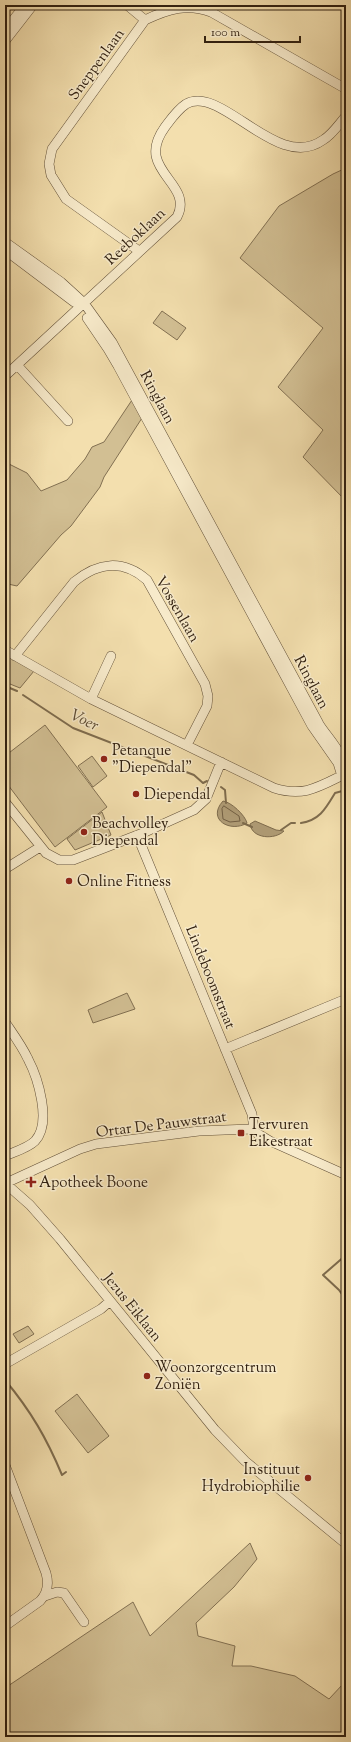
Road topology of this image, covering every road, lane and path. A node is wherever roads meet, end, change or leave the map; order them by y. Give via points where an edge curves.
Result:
1 (24, 5) edge
2 (33, 5) edge
3 (127, 5) edge
4 (145, 20) junction
5 (5, 30) edge
6 (5, 41) edge
7 (346, 89) edge
8 (346, 116) edge
9 (5, 242) edge
10 (5, 250) edge
11 (139, 251) junction
12 (81, 305) junction
13 (18, 366) junction
14 (5, 376) edge
15 (68, 421) dead end
16 (5, 650) edge
17 (15, 656) junction
18 (112, 656) dead end
19 (91, 699) junction
20 (187, 745) junction
21 (221, 762) junction
22 (5, 802) edge
23 (138, 835) junction
24 (40, 847) junction
25 (5, 869) edge
26 (346, 999) edge
27 (5, 1022) edge
28 (226, 1048) junction
29 (254, 1130) junction
30 (5, 1156) edge
31 (346, 1176) edge
32 (5, 1183) edge
33 (110, 1301) junction
34 (5, 1364) edge
35 (5, 1465) edge
36 (346, 1544) edge
37 (45, 1596) junction
38 (84, 1622) dead end
39 (5, 1626) edge

1 - 5 street
2 - 6 street
3 - 4 street
4 - 7 street via 173,8 203,9
4 - 11 street, Sneppenlaan via 52,149 49,164 51,175 66,199
8 - 11 street, Reeboklaan via 324,140 301,149 284,145 209,102 192,101 185,105 178,110 158,137 155,153 160,167 178,194 179,212 172,222
9 - 12 street, Ringlaan via 61,282
10 - 12 street, Ringlaan
11 - 12 street, Reeboklaan
12 - 13 street, Reeboklaan
12 - 21 street, Ringlaan via 112,354 312,726 338,762 341,776 315,789 289,792 274,788
13 - 14 street, Reeboklaan
13 - 15 street
16 - 17 street
17 - 19 street
17 - 20 street, Vossenlaan via 83,574 92,569 112,565 134,569 147,580 205,684 207,706
18 - 19 street
19 - 20 street
20 - 21 street
21 - 23 street via 212,788 199,807
22 - 24 street
23 - 24 street via 73,860 59,860
23 - 28 street, Lindeboomstraat
24 - 25 street
26 - 28 street
27 - 30 street via 33,1069 43,1117 40,1132 34,1143
28 - 29 street, Lindeboomstraat via 252,1114
29 - 31 street via 264,1138
29 - 32 street, Ortar De Pauwstraat via 199,1132 96,1144
32 - 33 street, Jezus Eiklaan via 30,1205
33 - 34 street via 101,1309
33 - 36 street, Jezus Eiklaan via 233,1450
35 - 37 street via 46,1573 48,1585
37 - 38 street via 57,1592 64,1593
37 - 39 street

